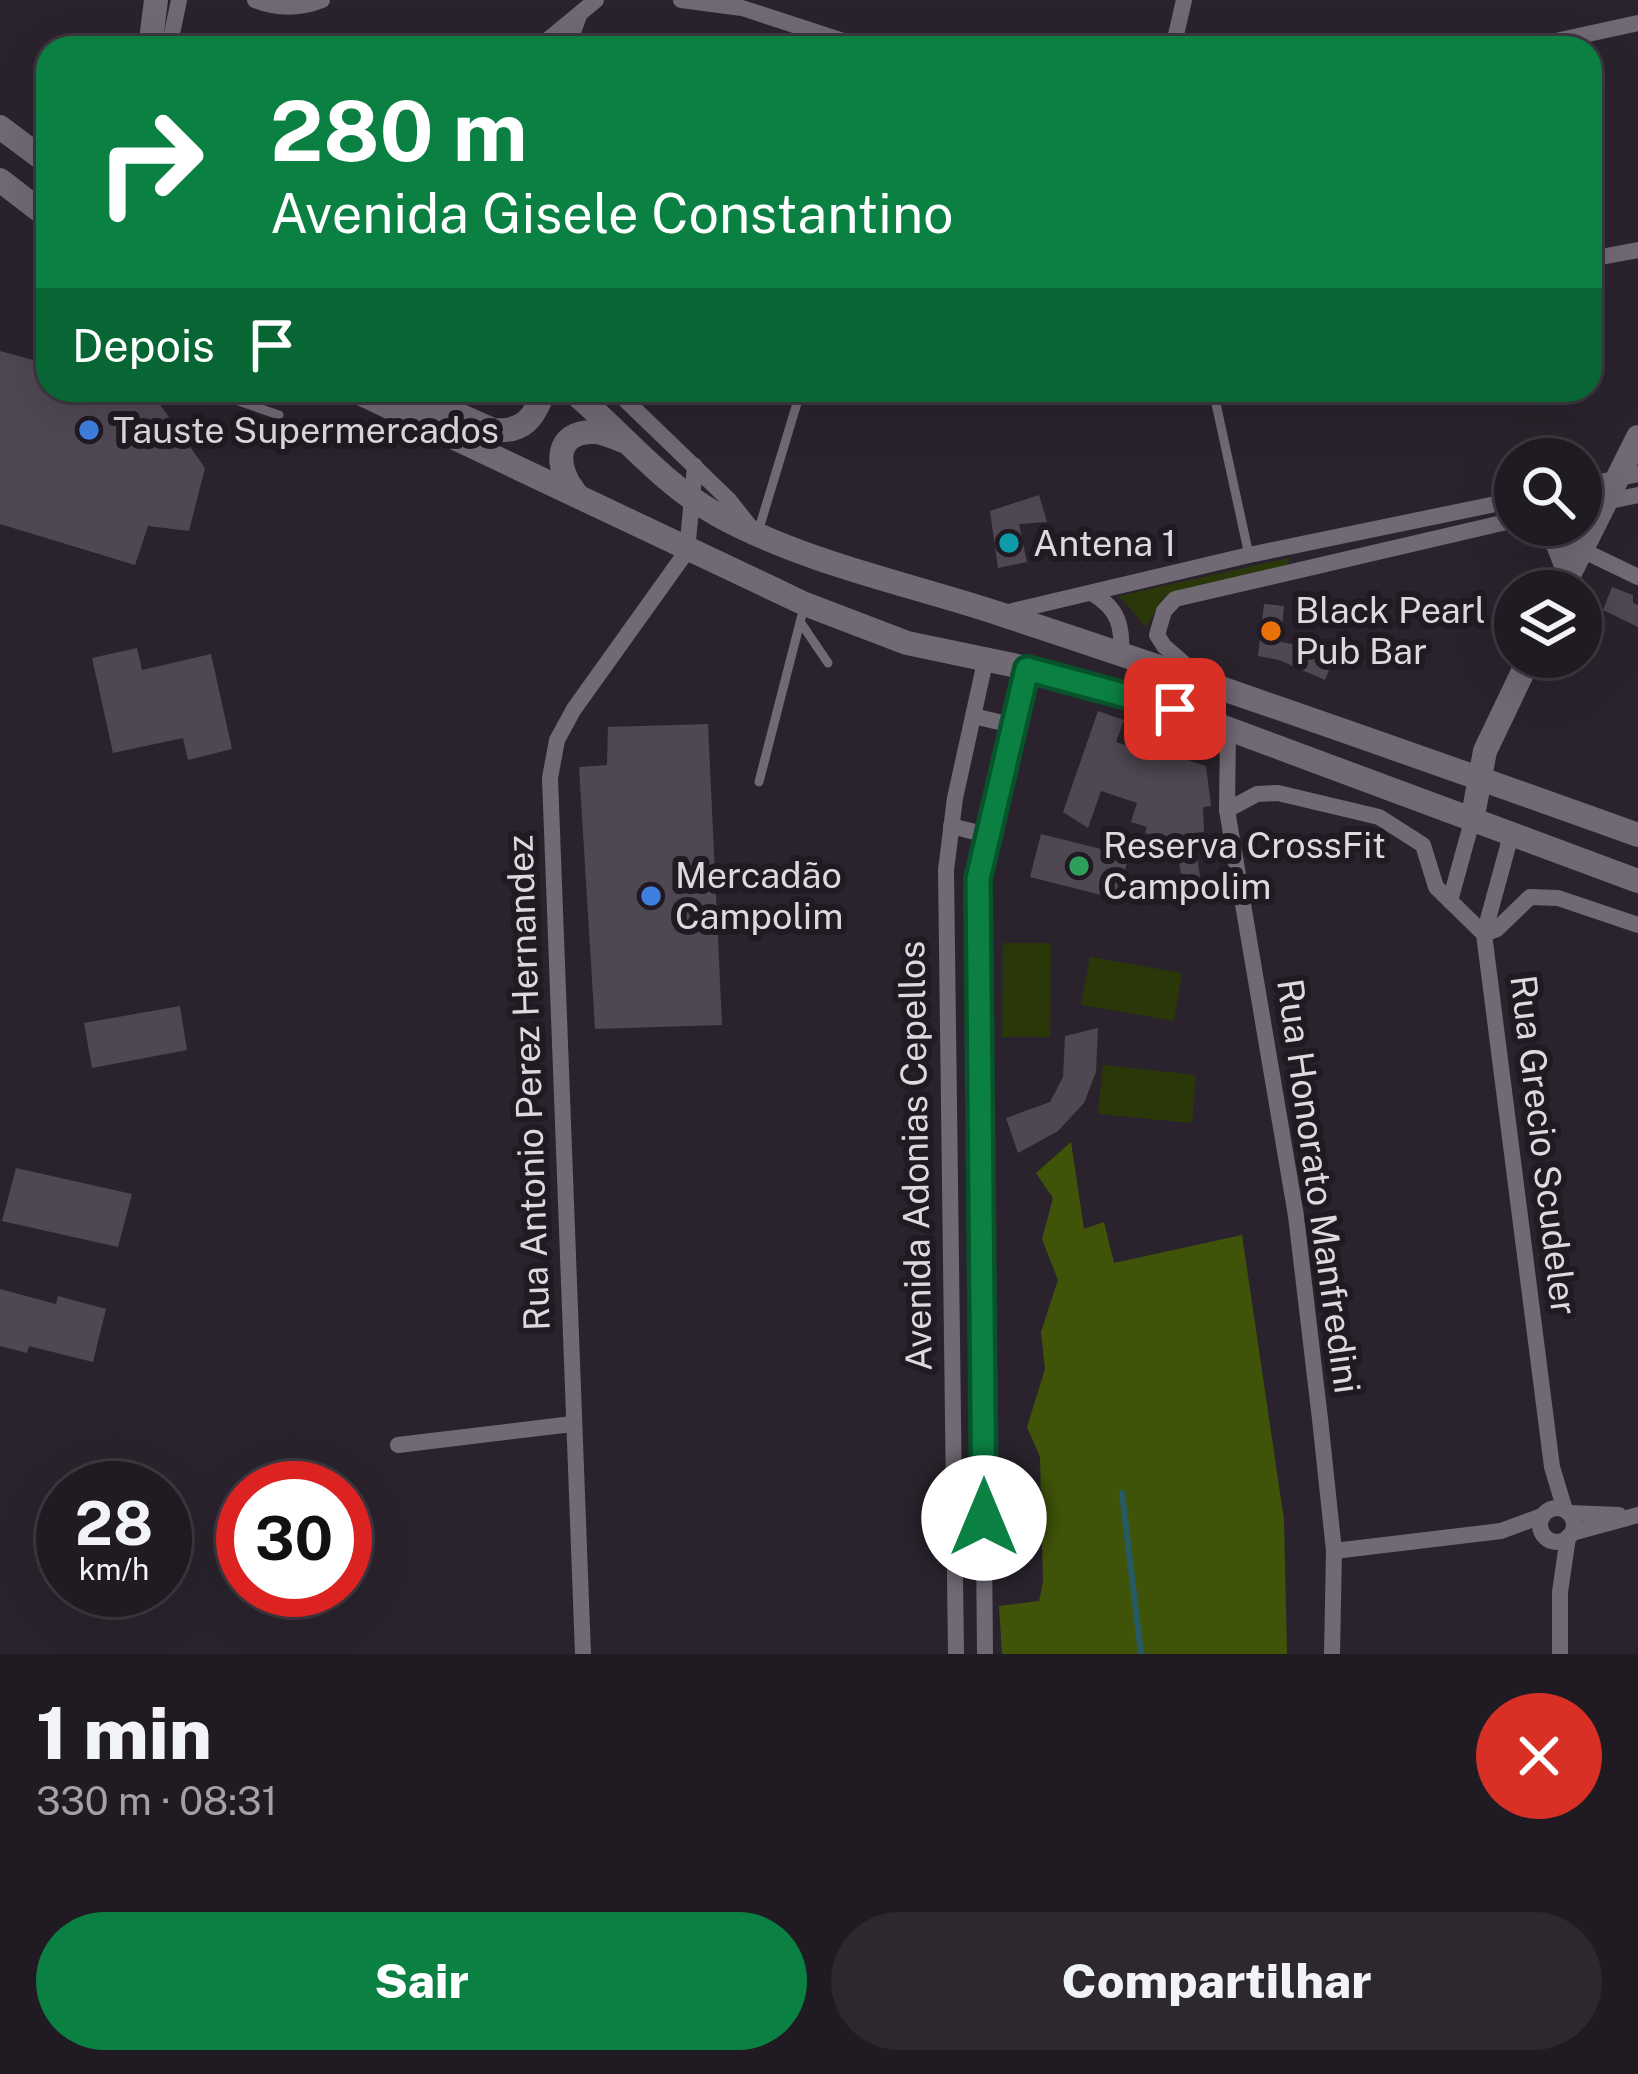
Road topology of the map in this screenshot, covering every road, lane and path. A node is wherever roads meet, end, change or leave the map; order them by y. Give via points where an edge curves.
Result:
1 (156, 0) edge
2 (179, 0) edge
3 (255, 0) edge
4 (322, 0) edge
5 (596, 0) edge
6 (681, 0) edge
7 (1184, 0) edge
8 (743, 4) edge
9 (579, 16) junction
10 (1638, 23) edge
11 (152, 36) edge
12 (172, 36) edge
13 (553, 36) edge
14 (572, 36) edge
15 (832, 36) edge
16 (1176, 36) edge
17 (1579, 36) edge
18 (0, 127) edge
19 (36, 154) edge
20 (0, 180) edge
21 (36, 208) edge
22 (1638, 250) edge
23 (1602, 257) edge
24 (241, 402) edge
25 (378, 402) edge
26 (430, 402) edge
27 (539, 402) edge
28 (584, 402) edge
29 (628, 402) edge
30 (797, 402) edge
31 (1217, 402) edge
32 (279, 415) dead end
33 (1638, 436) edge
34 (626, 441) junction
35 (695, 466) junction
36 (1610, 490) edge
37 (576, 494) junction
38 (1638, 495) edge
39 (692, 499) junction
40 (1494, 504) edge
41 (1494, 525) edge
42 (755, 531) junction
43 (1580, 549) junction
44 (687, 551) junction
45 (1249, 555) junction
46 (1570, 570) edge
47 (1638, 577) edge
48 (1092, 593) junction
49 (803, 614) junction
50 (1000, 614) junction
51 (1120, 657) junction
52 (985, 662) junction
53 (828, 663) dead end
54 (1027, 669) junction
55 (1520, 678) edge
56 (1206, 683) junction
57 (973, 716) junction
58 (1012, 725) junction
59 (1228, 730) junction
60 (1480, 777) junction
61 (759, 782) dead end
62 (1227, 810) junction
63 (1472, 821) junction
64 (951, 826) junction
65 (987, 835) junction
66 (1510, 835) junction
67 (1638, 835) edge
68 (1638, 881) edge
69 (1450, 902) junction
70 (1638, 926) edge
71 (1484, 934) junction
72 (572, 1424) junction
73 (398, 1445) dead end
74 (1556, 1512) junction
75 (1635, 1515) edge
76 (1501, 1531) junction
77 (1559, 1537) junction
78 (1334, 1551) junction
79 (583, 1654) edge
80 (956, 1654) edge
81 (985, 1654) edge
82 (1332, 1654) edge
83 (1560, 1654) edge

1 - 11 main road
2 - 12 street
3 - 4 street via 293,8
5 - 9 street
6 - 8 street
7 - 16 street
8 - 15 street
9 - 13 street
9 - 14 street
10 - 17 street
18 - 19 main road
20 - 21 main road
22 - 23 street
24 - 32 lane
25 - 37 main road
26 - 27 main road via 507,431 531,419
28 - 34 main road
29 - 35 street
30 - 42 lane
31 - 45 lane
33 - 36 main road
34 - 37 main road via 592,432 563,447 559,463
34 - 39 main road
35 - 39 street
35 - 42 street
36 - 38 street
36 - 43 main road
37 - 44 main road
39 - 42 main road
39 - 44 street
40 - 45 street
41 - 56 street via 1175,599 1157,635
42 - 50 main road via 845,568
43 - 46 main road
43 - 47 street
44 - 49 main road
44 - 72 street, Rua Antonio Perez Hernandez via 574,710 557,740 550,778
45 - 48 street
48 - 50 street
48 - 51 street via 1118,616
49 - 52 main road
49 - 53 lane
49 - 61 lane
50 - 51 main road
51 - 54 main road via 1113,667 1047,661
51 - 56 main road
52 - 54 main road
52 - 57 street, Avenida Adonias Cepellos
54 - 58 street, Avenida Adonias Cepellos
54 - 59 main road
55 - 60 main road
56 - 60 main road
57 - 58 street
57 - 64 street, Avenida Adonias Cepellos
58 - 65 street, Avenida Adonias Cepellos
59 - 62 street, Rua Honorato Manfredini
59 - 63 main road
60 - 63 main road
60 - 67 main road
62 - 69 street via 1278,793 1379,817 1423,845
62 - 78 street, Rua Honorato Manfredini via 1295,1216
63 - 66 main road
63 - 69 street
64 - 65 street
64 - 80 street, Avenida Adonias Cepellos
65 - 81 street, Avenida Adonias Cepellos via 978,879
66 - 68 main road
66 - 71 street, Rua Grecio Scudeler
69 - 71 street
70 - 71 street via 1558,898 1530,897
71 - 74 street, Rua Grecio Scudeler
72 - 73 street
72 - 79 street, Rua Antonio Perez Hernandez
74 - 75 street
74 - 76 street
74 - 77 street via 1574,1523
74 - 77 street via 1539,1527
75 - 77 street
76 - 77 street
76 - 78 street
77 - 83 street
78 - 82 street, Rua Honorato Manfredini

